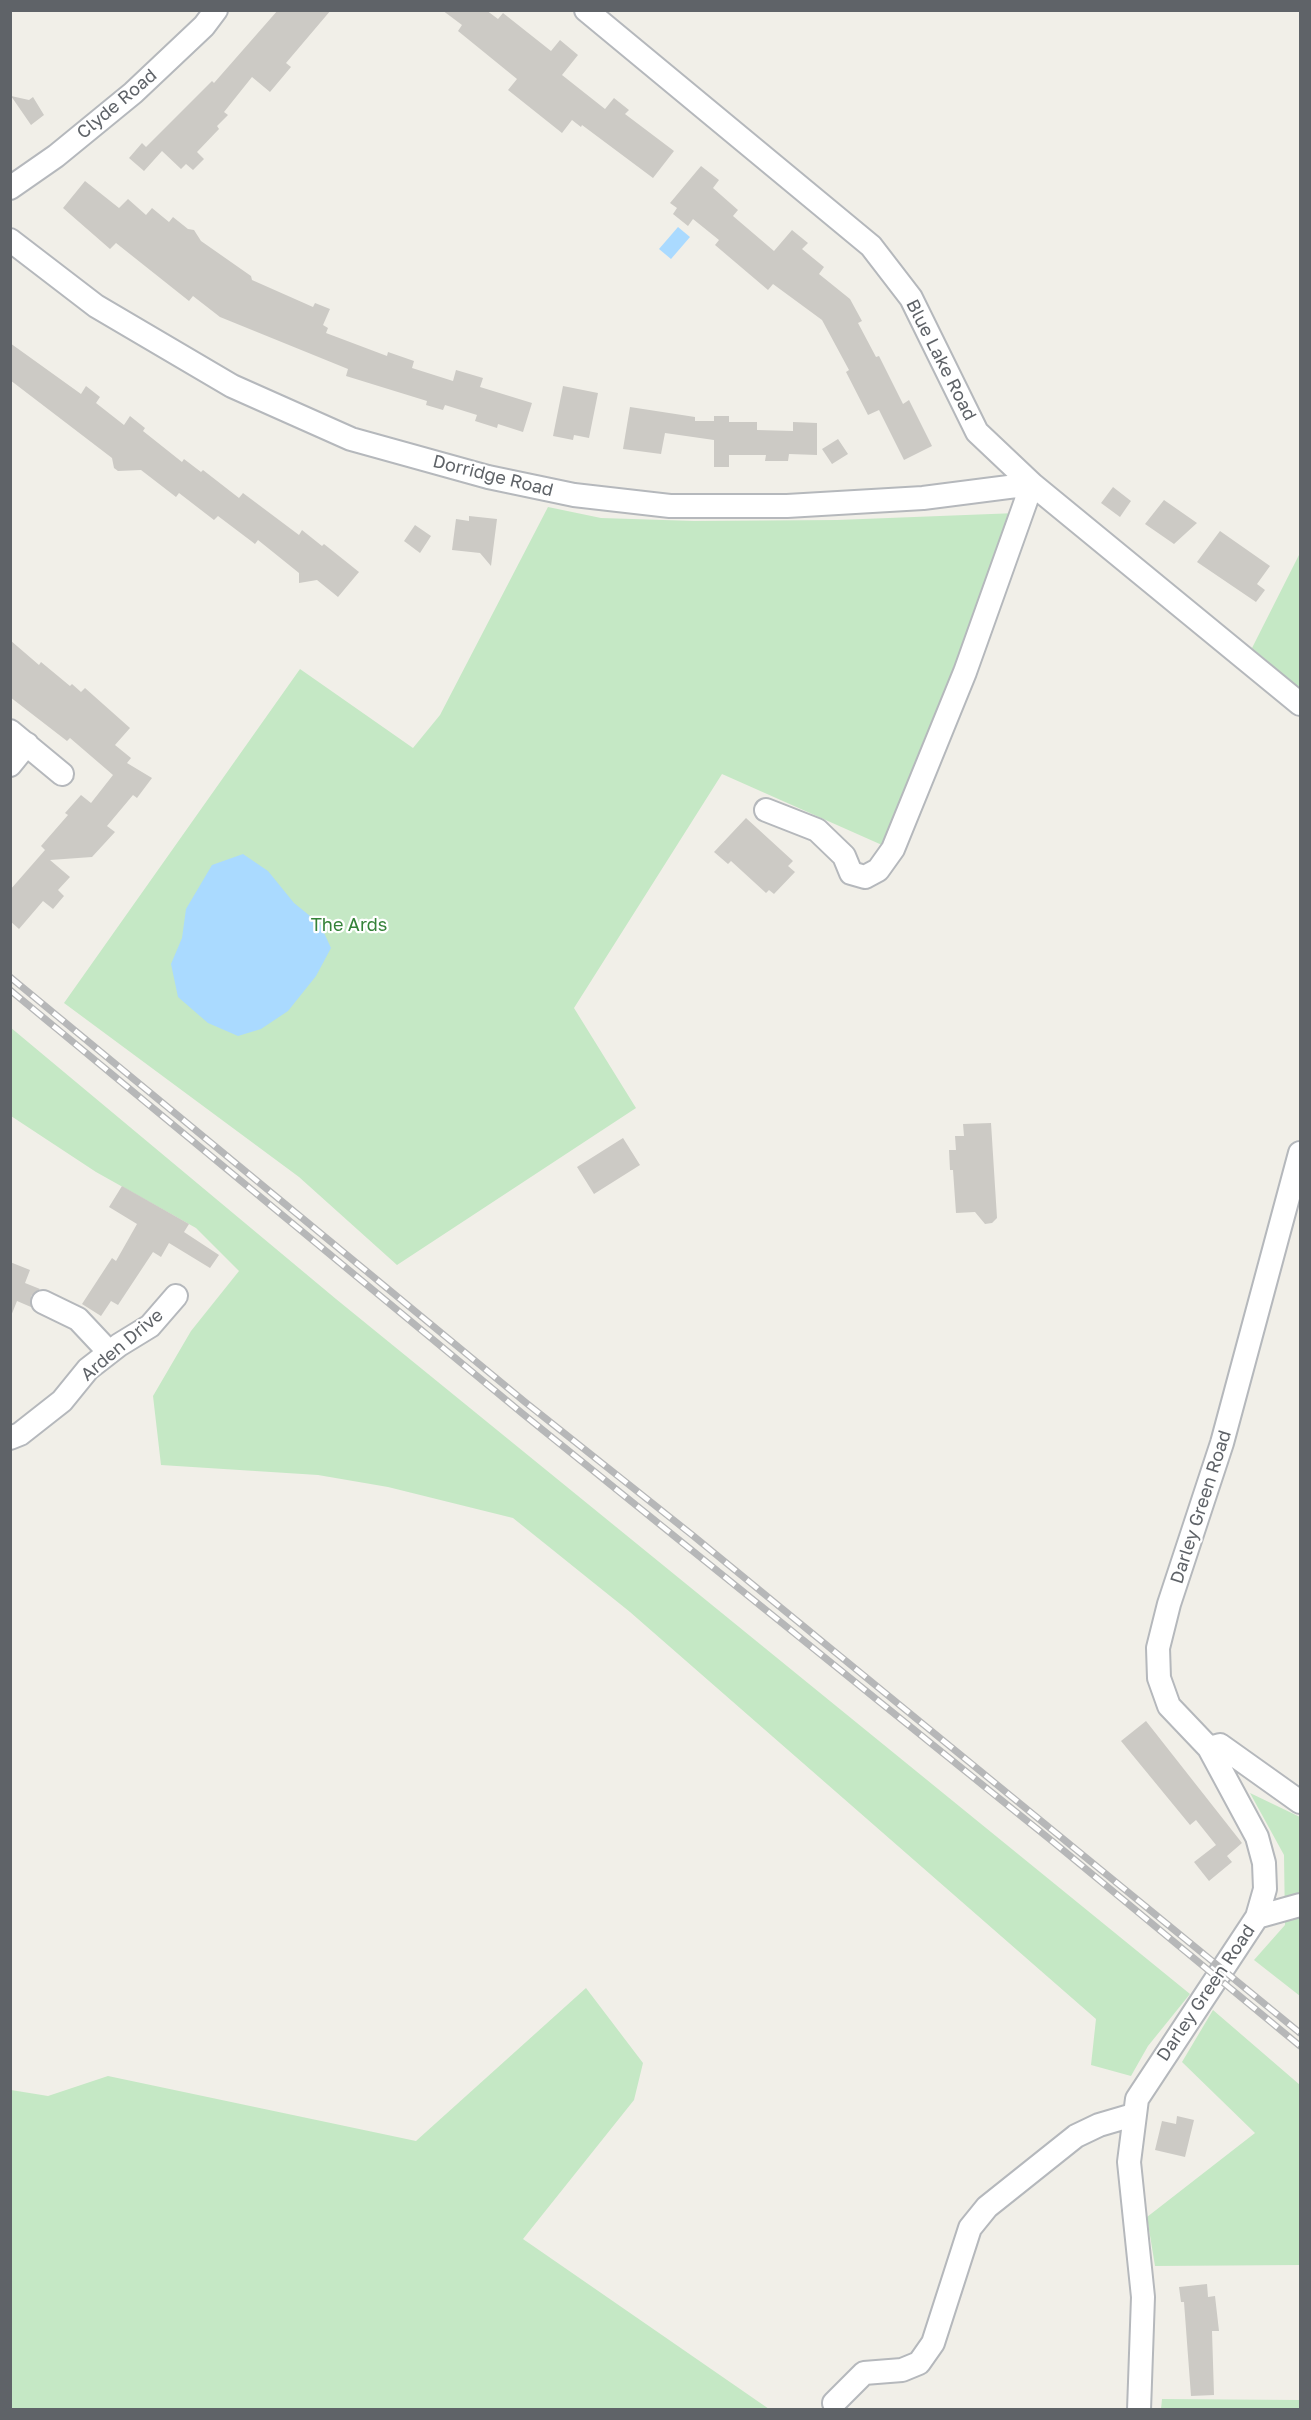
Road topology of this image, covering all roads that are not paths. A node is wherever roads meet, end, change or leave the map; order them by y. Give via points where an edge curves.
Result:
1 (216, 10) edge
2 (586, 10) edge
3 (10, 188) edge
4 (10, 240) edge
5 (1032, 484) junction
6 (1300, 704) edge
7 (19, 738) edge
8 (10, 765) edge
9 (62, 774) dead end
10 (766, 810) dead end
11 (1300, 1154) edge
12 (176, 1296) dead end
13 (44, 1302) dead end
14 (110, 1352) junction
15 (10, 1438) edge
16 (1209, 1748) junction
17 (1300, 1802) edge
18 (1300, 1905) edge
19 (1257, 1917) junction
20 (1133, 2115) junction
21 (834, 2403) dead end
22 (1140, 2409) edge

1 - 3 street, Clyde Road via 133,93
2 - 5 street, Blue Lake Road via 871,246 911,298 977,432
4 - 5 street, Dorridge Road via 96,306 232,386 351,439 488,477 574,495 670,506 787,506 923,498
5 - 6 street, Blue Lake Road
5 - 10 street via 965,672 893,849 878,870 865,877 851,873 844,856 817,830
7 - 8 street
7 - 9 street
11 - 16 street, Darley Green Road via 1222,1443 1158,1648 1159,1678 1169,1706
12 - 14 street, Arden Drive via 150,1326
13 - 14 street via 78,1319
14 - 15 street, Arden Drive via 88,1369 62,1401
16 - 17 street via 1220,1745
16 - 19 street, Darley Green Road via 1257,1837 1265,1889
18 - 19 street
19 - 20 street, Darley Green Road via 1146,2082
20 - 21 street via 1076,2136 987,2207 970,2228 933,2343 919,2363 902,2370 864,2373
20 - 22 street, Darley Green Road via 1129,2162 1143,2297

